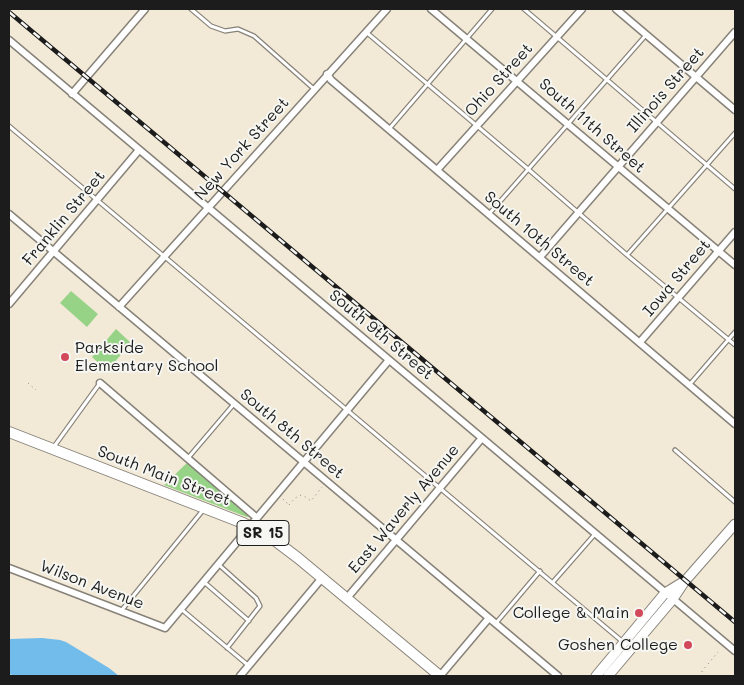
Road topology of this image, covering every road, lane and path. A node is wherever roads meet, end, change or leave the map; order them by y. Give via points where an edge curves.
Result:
1 (145, 9) edge
2 (190, 9) edge
3 (387, 9) edge
4 (431, 9) edge
5 (492, 9) edge
6 (524, 9) edge
7 (582, 9) edge
8 (616, 9) edge
9 (366, 32) junction
10 (735, 32) edge
11 (646, 35) junction
12 (556, 37) junction
13 (466, 38) junction
14 (9, 40) edge
15 (327, 74) junction
16 (696, 77) junction
17 (607, 80) junction
18 (518, 81) junction
19 (428, 85) junction
20 (314, 89) junction
21 (72, 94) junction
22 (735, 110) edge
23 (657, 122) junction
24 (567, 124) junction
25 (9, 126) edge
26 (476, 126) junction
27 (389, 129) junction
28 (735, 133) edge
29 (139, 150) junction
30 (707, 165) junction
31 (618, 166) junction
32 (528, 169) junction
33 (437, 170) junction
34 (735, 189) edge
35 (97, 200) junction
36 (208, 208) junction
37 (668, 209) junction
38 (578, 212) junction
39 (9, 214) edge
40 (489, 214) junction
41 (735, 232) edge
42 (718, 250) junction
43 (54, 252) junction
44 (627, 255) junction
45 (164, 256) junction
46 (540, 257) junction
47 (735, 265) edge
48 (679, 297) junction
49 (9, 304) edge
50 (119, 307) junction
51 (735, 332) edge
52 (729, 339) junction
53 (640, 342) junction
54 (735, 345) edge
55 (389, 360) junction
56 (28, 383) dead end
57 (100, 383) joint
58 (690, 385) junction
59 (36, 390) dead end
60 (234, 404) junction
61 (346, 410) junction
62 (734, 421) edge
63 (9, 432) edge
64 (482, 438) junction
65 (52, 449) junction
66 (675, 450) dead end
67 (188, 458) junction
68 (304, 462) junction
69 (322, 487) dead end
70 (440, 488) junction
71 (277, 494) junction
72 (735, 502) edge
73 (205, 508) junction
74 (257, 518) junction
75 (735, 524) edge
76 (250, 526) junction
77 (595, 534) junction
78 (396, 540) junction
79 (218, 564) junction
80 (9, 568) edge
81 (540, 571) junction
82 (322, 578) junction
83 (686, 581) junction
84 (204, 582) junction
85 (553, 582) junction
86 (665, 592) junction
87 (347, 598) junction
88 (673, 599) junction
89 (181, 609) junction
90 (120, 611) junction
91 (489, 618) junction
92 (249, 621) junction
93 (496, 624) junction
94 (624, 642) junction
95 (227, 648) junction
96 (735, 651) edge
97 (718, 652) dead end
98 (248, 666) junction
99 (240, 676) edge
100 (440, 676) edge
101 (558, 676) edge
102 (596, 676) edge
103 (608, 676) edge
104 (699, 676) edge

1 - 21 street
2 - 20 lane via 211,26 225,31 238,29 254,36
3 - 9 street, New York Street
4 - 13 street, South 11th Street
5 - 13 lane
6 - 12 lane
7 - 12 street, Ohio Street
8 - 11 street
9 - 15 street, New York Street
9 - 19 lane
10 - 16 street, Illinois Street
11 - 16 street
11 - 17 lane
12 - 17 lane
12 - 18 street, Ohio Street
13 - 18 street, South 11th Street
13 - 19 lane
14 - 21 street, South 9th Street
15 - 20 street, New York Street
15 - 27 street, South 10th Street
16 - 22 street
16 - 23 street, Illinois Street
17 - 23 lane
17 - 24 lane
18 - 24 street, South 11th Street
18 - 26 street, Ohio Street
19 - 26 lane
19 - 27 lane
20 - 36 street, New York Street
21 - 29 street, South 9th Street
23 - 30 lane
23 - 31 street, Illinois Street
24 - 31 street, South 11th Street
24 - 32 lane
25 - 35 lane
26 - 32 lane
26 - 33 street, Ohio Street
27 - 33 street, South 10th Street
28 - 30 lane
29 - 35 street, Franklin Street
29 - 36 street, South 9th Street
30 - 34 lane
30 - 37 lane
31 - 37 street, South 11th Street
31 - 38 street, Illinois Street
32 - 38 lane
32 - 40 lane
33 - 40 street, South 10th Street
35 - 43 street, Franklin Street
35 - 45 lane
36 - 45 street, New York Street
36 - 55 street, South 9th Street
37 - 42 street, South 11th Street
37 - 44 lane
38 - 44 lane
38 - 46 street, Illinois Street
39 - 43 street, South 8th Street
40 - 46 street, South 10th Street
41 - 42 street, Iowa Street
42 - 47 street, South 11th Street
42 - 48 street, Iowa Street
43 - 49 street, Franklin Street
43 - 50 street, South 8th Street
44 - 48 lane
45 - 50 street, New York Street
45 - 61 lane
46 - 53 street, South 10th Street
48 - 52 lane
48 - 53 street, Iowa Street
50 - 60 street, South 8th Street
51 - 52 lane
52 - 54 lane
52 - 58 lane
53 - 58 street, South 10th Street
55 - 61 street
55 - 64 street, South 9th Street
56 - 59 path
57 - 65 lane
57 - 67 street
58 - 62 street, South 10th Street
60 - 67 lane
60 - 68 street, South 8th Street
61 - 68 street
61 - 70 lane
63 - 65 main road, South Main Street / SR 15
64 - 70 street, East Waverly Avenue
64 - 77 street, South 9th Street
65 - 73 main road, South Main Street / SR 15
66 - 72 lane
67 - 74 street
68 - 71 street
68 - 78 street, South 8th Street
69 - 71 path via 311,501 301,496 289,506
70 - 78 street, East Waverly Avenue
70 - 81 lane
71 - 74 street
73 - 76 main road, South Main Street / SR 15
73 - 90 lane
74 - 76 street
75 - 83 main road
76 - 79 street
76 - 82 main road, South Main Street / SR 15 via 280,543
77 - 85 lane
77 - 86 street, South 9th Street
78 - 87 street, East Waverly Avenue
78 - 91 street, South 8th Street
79 - 84 street
79 - 92 lane via 259,602 258,610
80 - 90 street, Wilson Avenue
81 - 85 lane
81 - 93 lane
82 - 87 main road, South Main Street / SR 15
82 - 98 street
83 - 86 main road
83 - 88 main road
84 - 89 street
84 - 92 lane
85 - 94 lane
86 - 88 street, South 9th Street
86 - 94 main road
87 - 100 main road, South Main Street / SR 15
88 - 96 street, South 9th Street
88 - 103 main road
89 - 90 street, Wilson Avenue via 164,628
89 - 95 lane
91 - 93 street, South 8th Street
91 - 100 street
92 - 95 lane
93 - 101 street, South 8th Street
94 - 102 main road
95 - 98 lane
97 - 104 path
98 - 99 street

